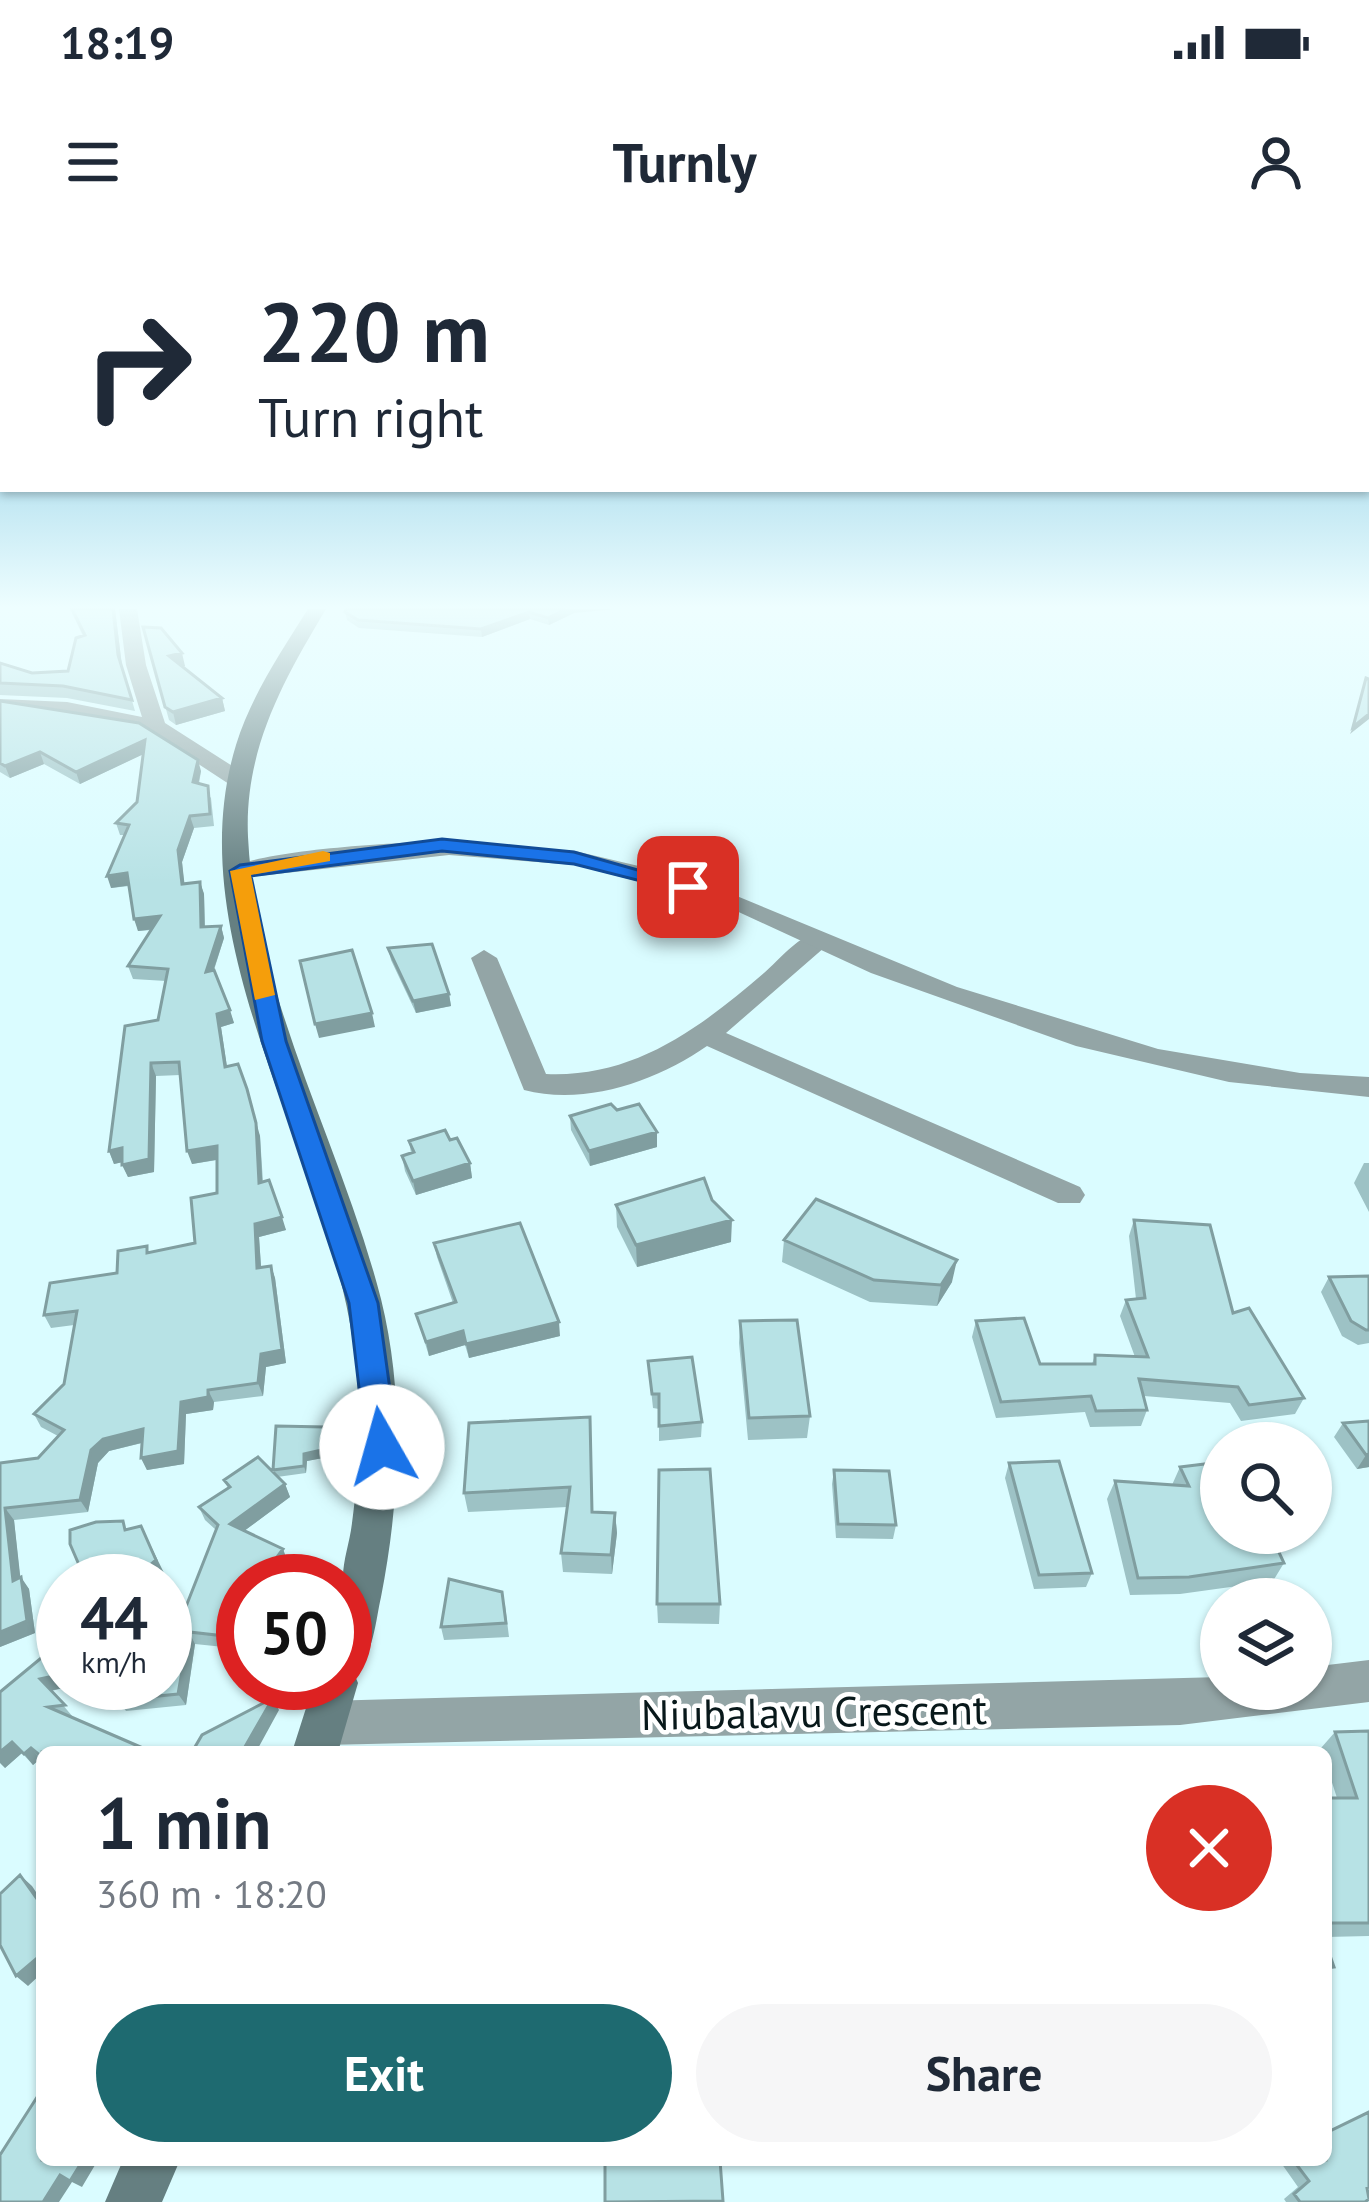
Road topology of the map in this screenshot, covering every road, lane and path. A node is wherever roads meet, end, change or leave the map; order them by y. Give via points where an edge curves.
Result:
1 (147, 701) edge
2 (267, 701) edge
3 (0, 705) edge
4 (155, 726) junction
5 (240, 781) junction
6 (240, 871) junction
7 (816, 941) junction
8 (484, 958) dead end
9 (709, 1036) junction
10 (1369, 1087) edge
11 (1069, 1195) dead end
12 (363, 1554) edge
13 (1369, 1681) edge
14 (1332, 1686) edge
15 (1200, 1701) edge
16 (325, 1719) edge
17 (149, 2166) edge
18 (133, 2202) edge

1 - 4 street
2 - 5 main road
3 - 4 street via 68,708
4 - 5 street
5 - 6 main road
6 - 7 street via 442,845 574,858 726,897
6 - 12 main road via 274,1041 364,1303 382,1447
7 - 9 street
7 - 10 street via 1051,1027 1192,1065
8 - 9 street via 535,1083 566,1088 658,1064
9 - 11 street
13 - 14 street, Niubalavu Crescent
15 - 16 street, Niubalavu Crescent
17 - 18 main road

